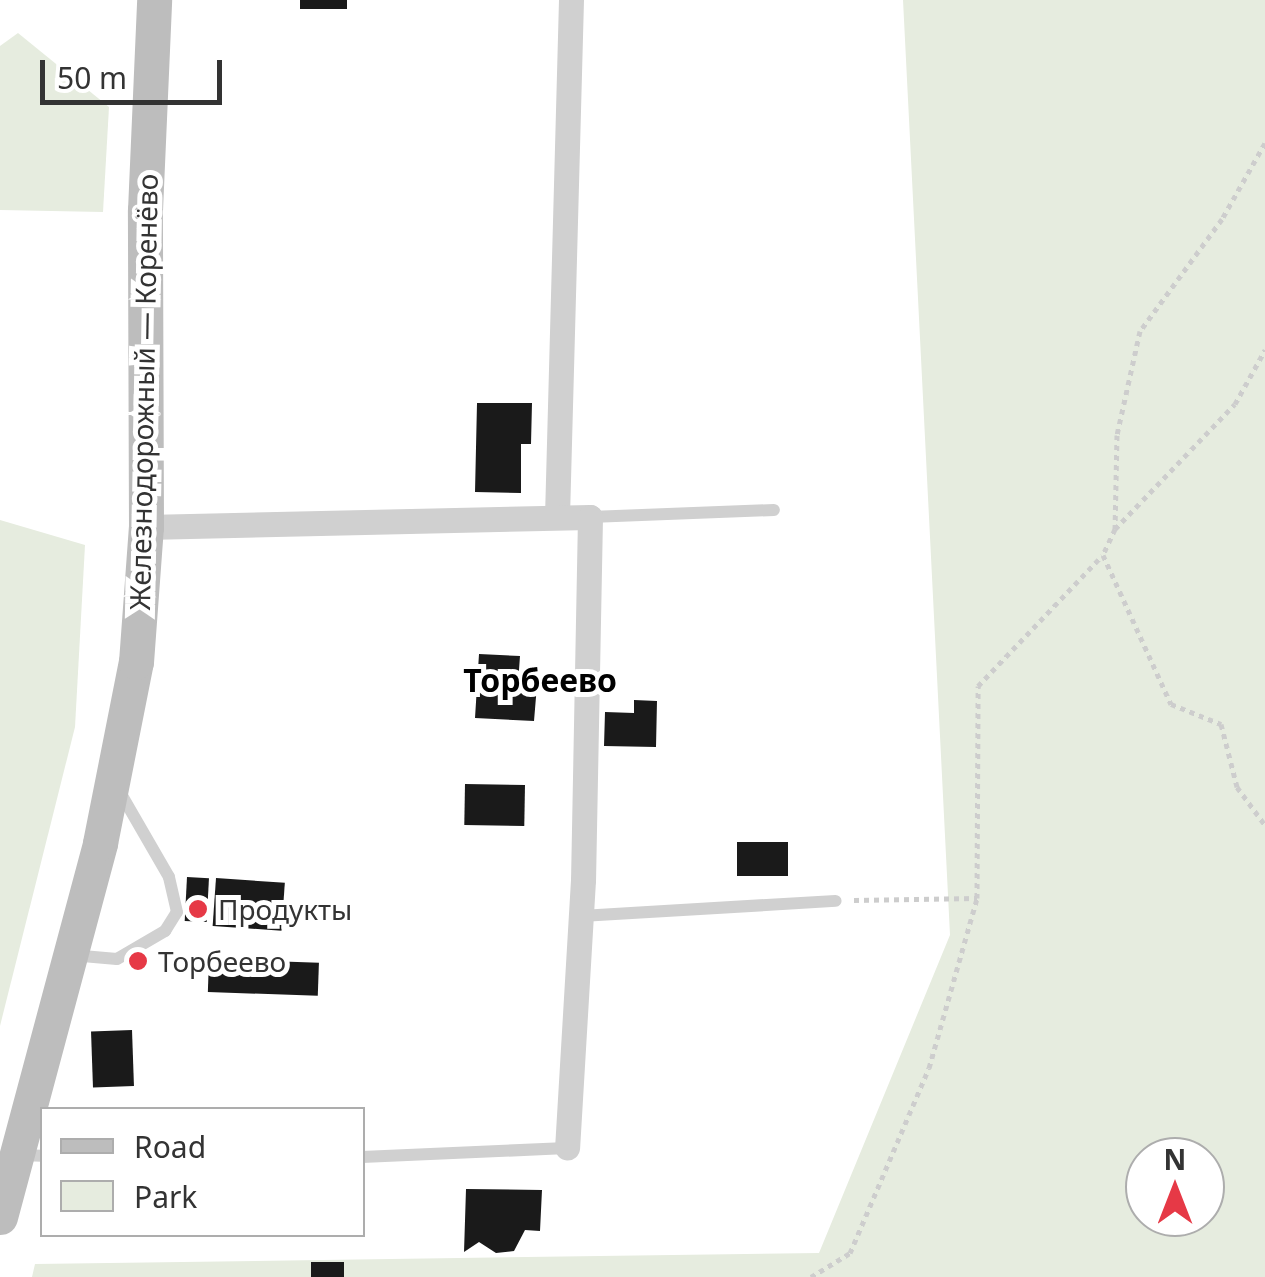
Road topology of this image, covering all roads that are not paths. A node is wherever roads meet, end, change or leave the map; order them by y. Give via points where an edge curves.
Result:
1 (154, 0) edge
2 (572, 0) edge
3 (774, 510) dead end
4 (557, 516) junction
5 (590, 517) junction
6 (146, 527) junction
7 (114, 781) junction
8 (836, 900) road end
9 (581, 916) junction
10 (68, 954) junction
11 (567, 1148) joint
12 (30, 1155) edge
13 (365, 1158) edge
14 (0, 1217) edge

1 - 6 main road, Железнодорожный — Коренёво via 146,193
2 - 4 street
3 - 5 lane
4 - 5 street
4 - 6 street
5 - 9 street
6 - 7 main road, Железнодорожный — Коренёво via 136,662
7 - 10 main road, Железнодорожный — Коренёво
7 - 10 lane via 170,877 176,912 165,931 117,958
8 - 9 lane
9 - 11 street
10 - 12 main road
11 - 13 lane
12 - 14 main road

